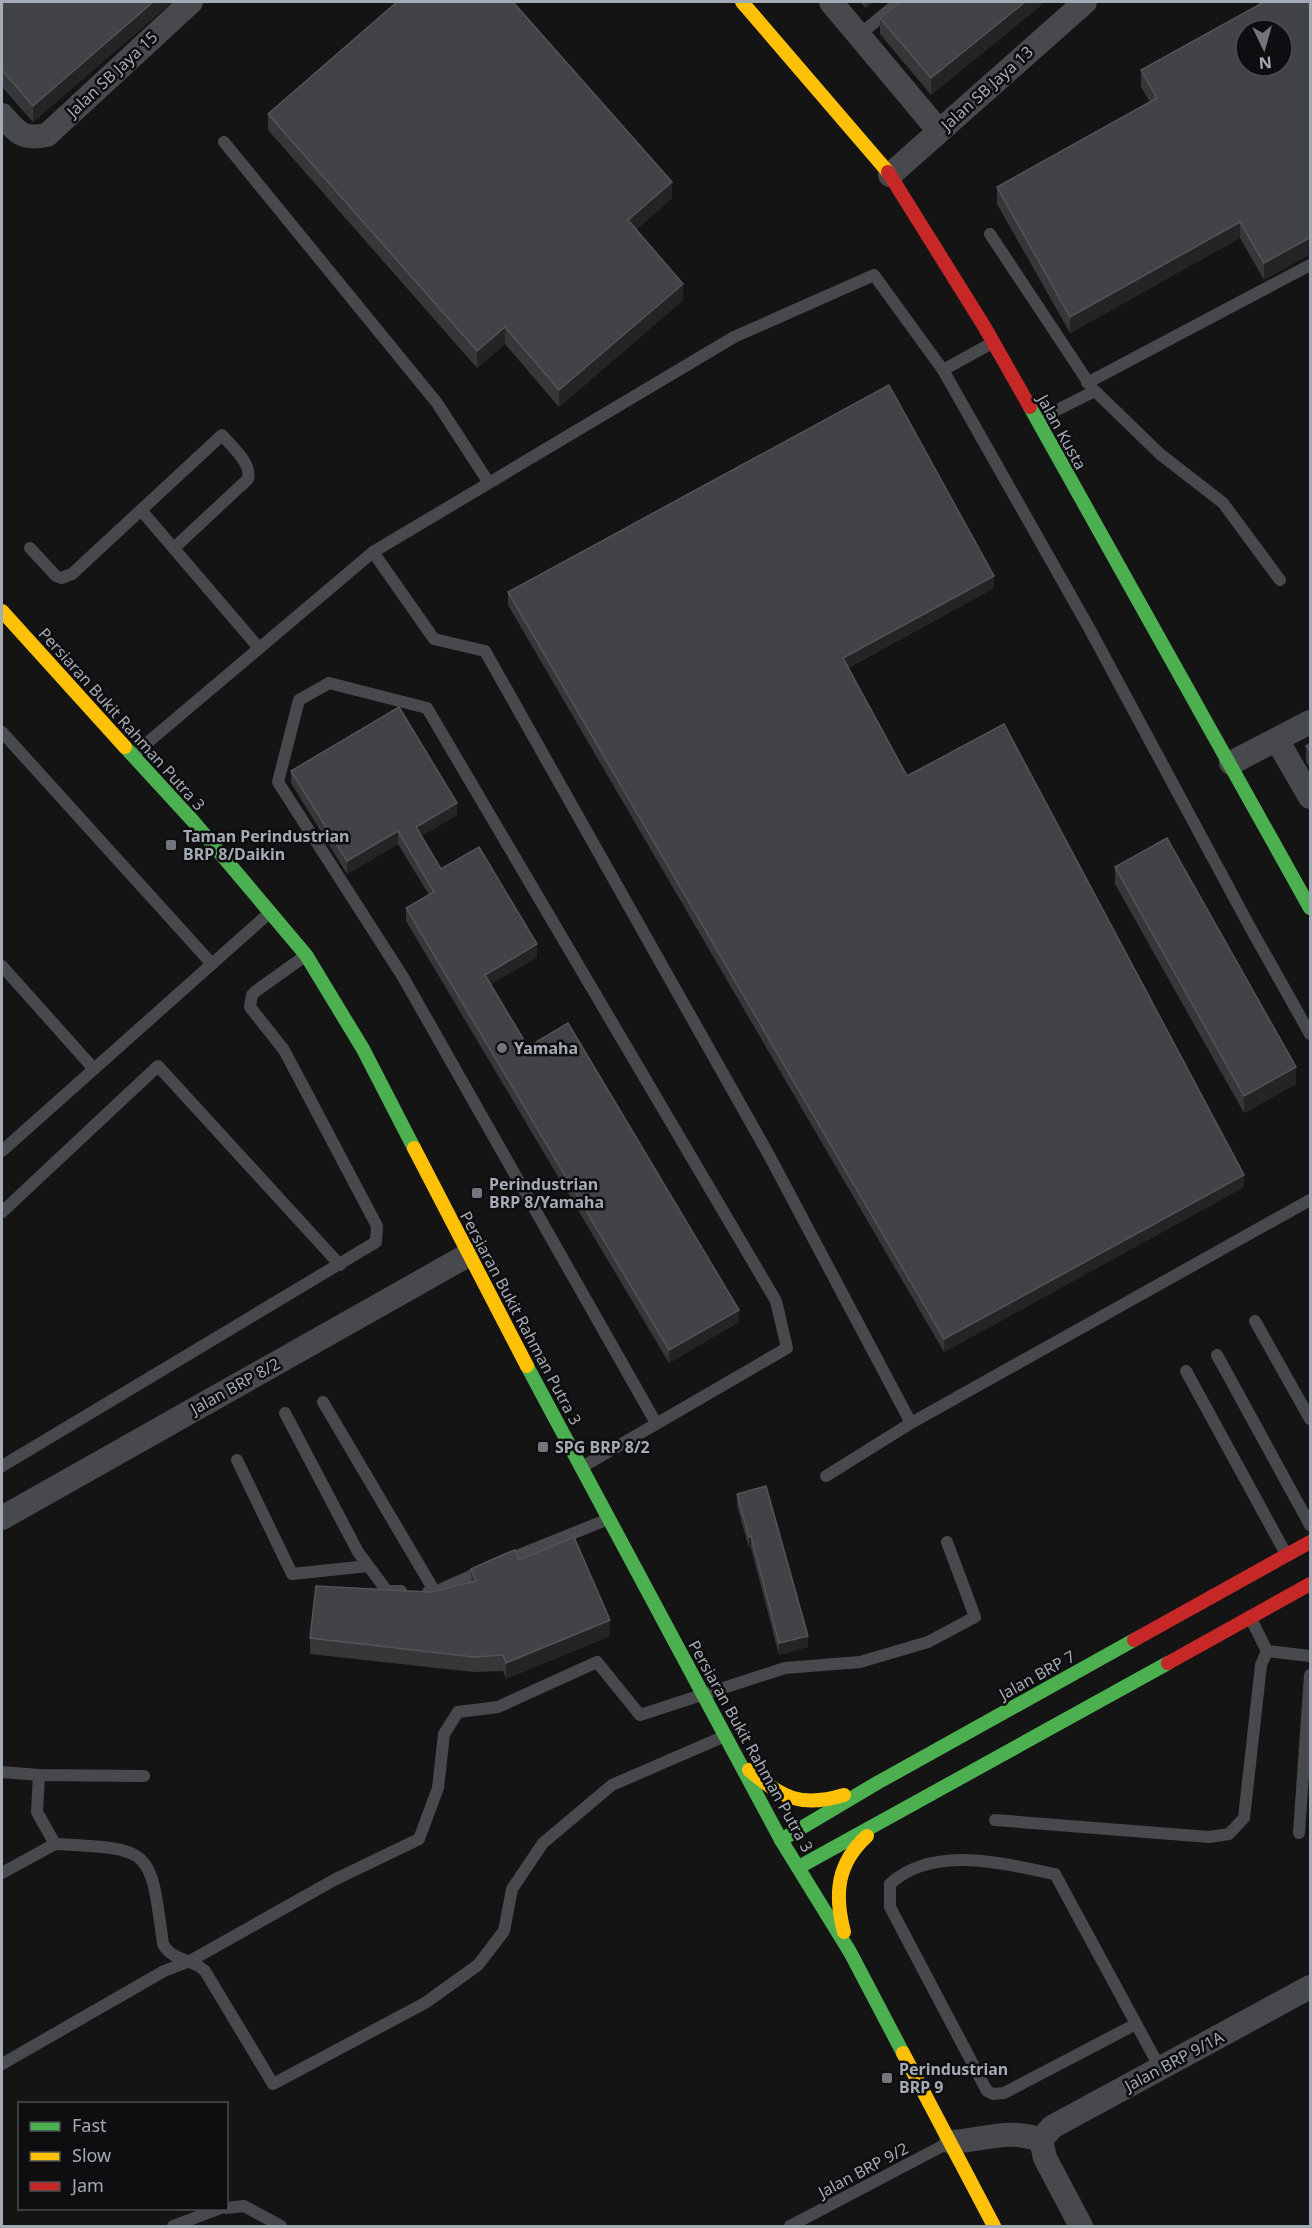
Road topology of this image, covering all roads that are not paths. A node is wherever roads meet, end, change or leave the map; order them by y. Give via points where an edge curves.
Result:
1 (191, 2) edge
2 (742, 2) edge
3 (831, 2) edge
4 (899, 2) edge
5 (1085, 2) edge
6 (859, 35) junction
7 (2, 115) edge
8 (939, 131) junction
9 (224, 142) dead end
10 (890, 175) junction
11 (990, 234) dead end
12 (1311, 265) edge
13 (993, 343) junction
14 (943, 370) junction
15 (1091, 387) junction
16 (1036, 421) junction
17 (489, 483) junction
18 (141, 510) junction
19 (30, 548) dead end
20 (174, 548) junction
21 (373, 552) junction
22 (1280, 580) dead end
23 (2, 612) edge
24 (260, 648) junction
25 (1311, 722) edge
26 (2, 732) edge
27 (1278, 740) junction
28 (133, 755) junction
29 (1231, 763) junction
30 (1311, 797) edge
31 (1311, 908) edge
32 (271, 911) junction
33 (306, 955) junction
34 (212, 964) junction
35 (2, 966) edge
36 (1311, 1034) edge
37 (94, 1069) junction
38 (2, 1151) edge
39 (1311, 1200) edge
40 (2, 1212) edge
41 (468, 1255) junction
42 (340, 1264) junction
43 (1255, 1321) dead end
44 (1217, 1355) dead end
45 (1186, 1371) dead end
46 (323, 1402) dead end
47 (285, 1413) dead end
48 (1311, 1419) edge
49 (656, 1423) junction
50 (911, 1423) junction
51 (237, 1460) dead end
52 (2, 1466) edge
53 (581, 1468) junction
54 (826, 1476) dead end
55 (2, 1518) edge
56 (609, 1518) junction
57 (1311, 1525) edge
58 (946, 1542) dead end
59 (1311, 1542) edge
60 (1287, 1556) junction
61 (368, 1566) junction
62 (1311, 1584) edge
63 (435, 1592) junction
64 (1250, 1618) junction
65 (1267, 1652) junction
66 (1311, 1656) edge
67 (1311, 1676) edge
68 (704, 1695) junction
69 (726, 1736) junction
70 (740, 1762) junction
71 (2, 1772) edge
72 (39, 1775) junction
73 (144, 1776) dead end
74 (877, 1783) junction
75 (904, 1807) junction
76 (995, 1820) dead end
77 (1299, 1833) dead end
78 (782, 1840) junction
79 (55, 1844) junction
80 (798, 1867) junction
81 (2, 1873) edge
82 (850, 1953) junction
83 (190, 1961) junction
84 (1311, 1987) edge
85 (1136, 2024) junction
86 (2, 2064) edge
87 (1160, 2068) junction
88 (1041, 2140) junction
89 (951, 2142) junction
90 (228, 2208) edge
91 (216, 2210) edge
92 (173, 2226) edge
93 (281, 2226) edge
94 (790, 2226) edge
95 (994, 2226) edge
96 (1081, 2226) edge

1 - 7 street, Jalan SB Jaya 15 via 47,135 30,138 18,133
2 - 10 main road, Jalan Kusta
3 - 6 street
4 - 6 lane
5 - 8 street, Jalan SB Jaya 13
6 - 8 street
8 - 10 street, Jalan SB Jaya 13
9 - 17 lane via 437,403
10 - 13 main road, Jalan Kusta
11 - 15 lane
12 - 15 lane
13 - 14 lane
13 - 16 main road, Jalan Kusta
14 - 17 lane via 874,275 734,338
14 - 36 lane
15 - 16 lane
15 - 22 lane via 1160,454 1223,503
16 - 29 main road, Jalan Kusta
17 - 21 lane
18 - 19 lane via 67,577 51,572
18 - 20 lane
18 - 20 lane via 222,435 246,463 248,479
20 - 24 lane
21 - 24 lane
21 - 50 lane via 434,639 485,651 770,1156
23 - 28 main road, Persiaran Bukit Rahman Putra 3
24 - 28 lane
25 - 27 street
26 - 34 lane
27 - 29 street
27 - 30 street
28 - 32 main road, Persiaran Bukit Rahman Putra 3
29 - 31 main road, Jalan Kusta
32 - 33 main road, Persiaran Bukit Rahman Putra 3
32 - 34 lane
33 - 41 main road, Persiaran Bukit Rahman Putra 3 via 363,1049
33 - 42 lane via 256,991 250,1007 284,1050 377,1226 376,1242
34 - 37 lane
35 - 37 lane
37 - 38 lane
39 - 50 lane
40 - 42 lane via 158,1066
41 - 53 main road, Persiaran Bukit Rahman Putra 3
41 - 55 street, Jalan BRP 8/2
42 - 52 lane
43 - 48 lane
44 - 57 lane
45 - 60 lane
46 - 63 lane
47 - 61 lane
49 - 49 lane via 403,977 278,782 299,700 329,683 427,708 776,1301 787,1348
49 - 53 lane
50 - 54 lane
51 - 61 lane via 292,1574
53 - 56 main road, Persiaran Bukit Rahman Putra 3
56 - 63 lane
56 - 68 main road, Persiaran Bukit Rahman Putra 3
58 - 68 lane via 975,1617 928,1642 860,1662 785,1668
59 - 60 main road, Jalan BRP 7
60 - 74 main road, Jalan BRP 7
61 - 63 lane via 387,1591
62 - 64 main road
64 - 65 lane
64 - 75 main road
65 - 66 lane
65 - 76 lane via 1261,1665 1244,1818 1229,1834 1209,1838
67 - 77 lane
68 - 69 main road, Persiaran Bukit Rahman Putra 3
68 - 83 lane via 640,1715 597,1662 498,1707 458,1712 444,1734 438,1788 419,1839 334,1880
69 - 70 main road, Persiaran Bukit Rahman Putra 3
69 - 83 lane via 612,1785 543,1843 512,1889 504,1931 478,1965 425,2003 273,2084 205,1971
70 - 74 main road via 772,1790 798,1802 822,1803
70 - 78 main road, Persiaran Bukit Rahman Putra 3
71 - 72 lane
72 - 73 lane
72 - 79 lane via 37,1812
74 - 78 main road, Jalan BRP 7
75 - 80 main road
75 - 82 main road via 845,1857 838,1880 838,1913
78 - 80 main road, Persiaran Bukit Rahman Putra 3
79 - 81 lane
79 - 83 lane via 116,1847 136,1855 151,1871 163,1944 174,1956
80 - 82 main road, Persiaran Bukit Rahman Putra 3
82 - 89 main road, Persiaran Bukit Rahman Putra 3
83 - 86 lane via 164,1971
84 - 87 street, Jalan BRP 9/1A
85 - 85 lane via 1004,2093 987,2091 890,1906 890,1884 902,1873 938,1862 962,1860 1055,1874
85 - 87 lane
87 - 88 street, Jalan BRP 9/1A via 1053,2127
88 - 89 street via 1006,2132
88 - 96 street via 1045,2158
89 - 94 lane, Jalan BRP 9/2
89 - 95 main road, Persiaran Bukit Rahman Putra 3
90 - 93 lane via 244,2206
91 - 92 lane

